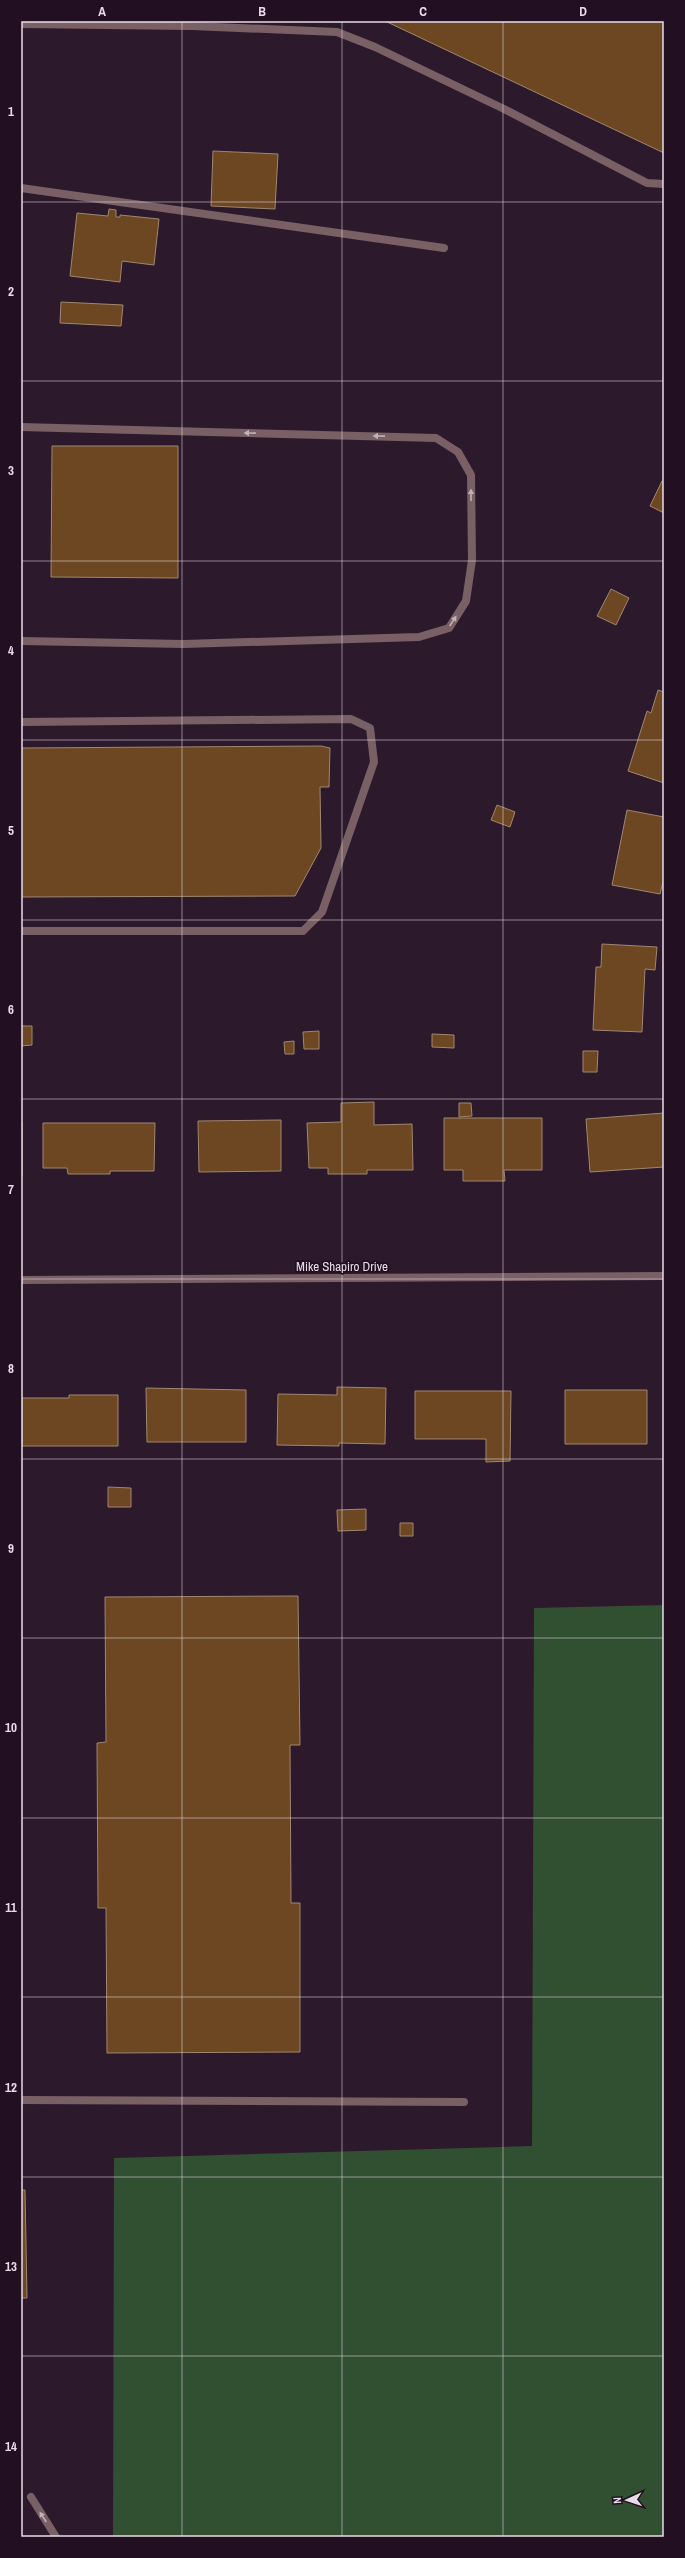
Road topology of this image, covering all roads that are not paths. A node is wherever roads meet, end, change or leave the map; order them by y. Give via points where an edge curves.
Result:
1 (21, 24) edge
2 (664, 184) edge
3 (21, 188) edge
4 (444, 248) dead end
5 (21, 427) edge
6 (21, 641) edge
7 (21, 722) edge
8 (21, 931) edge
9 (664, 1276) edge
10 (21, 1280) edge
11 (21, 2100) edge
12 (464, 2102) dead end
13 (30, 2497) dead end
14 (56, 2537) edge

1 - 2 street via 192,26 337,32 375,47 504,109 647,183
3 - 4 street
6 -> 5 street via 184,644 419,637 449,628 466,601 472,560 471,475 458,452 436,438
7 - 8 street via 350,719 370,728 374,762 322,912 303,931
9 - 10 street, Mike Shapiro Drive
11 - 12 street
14 -> 13 street

